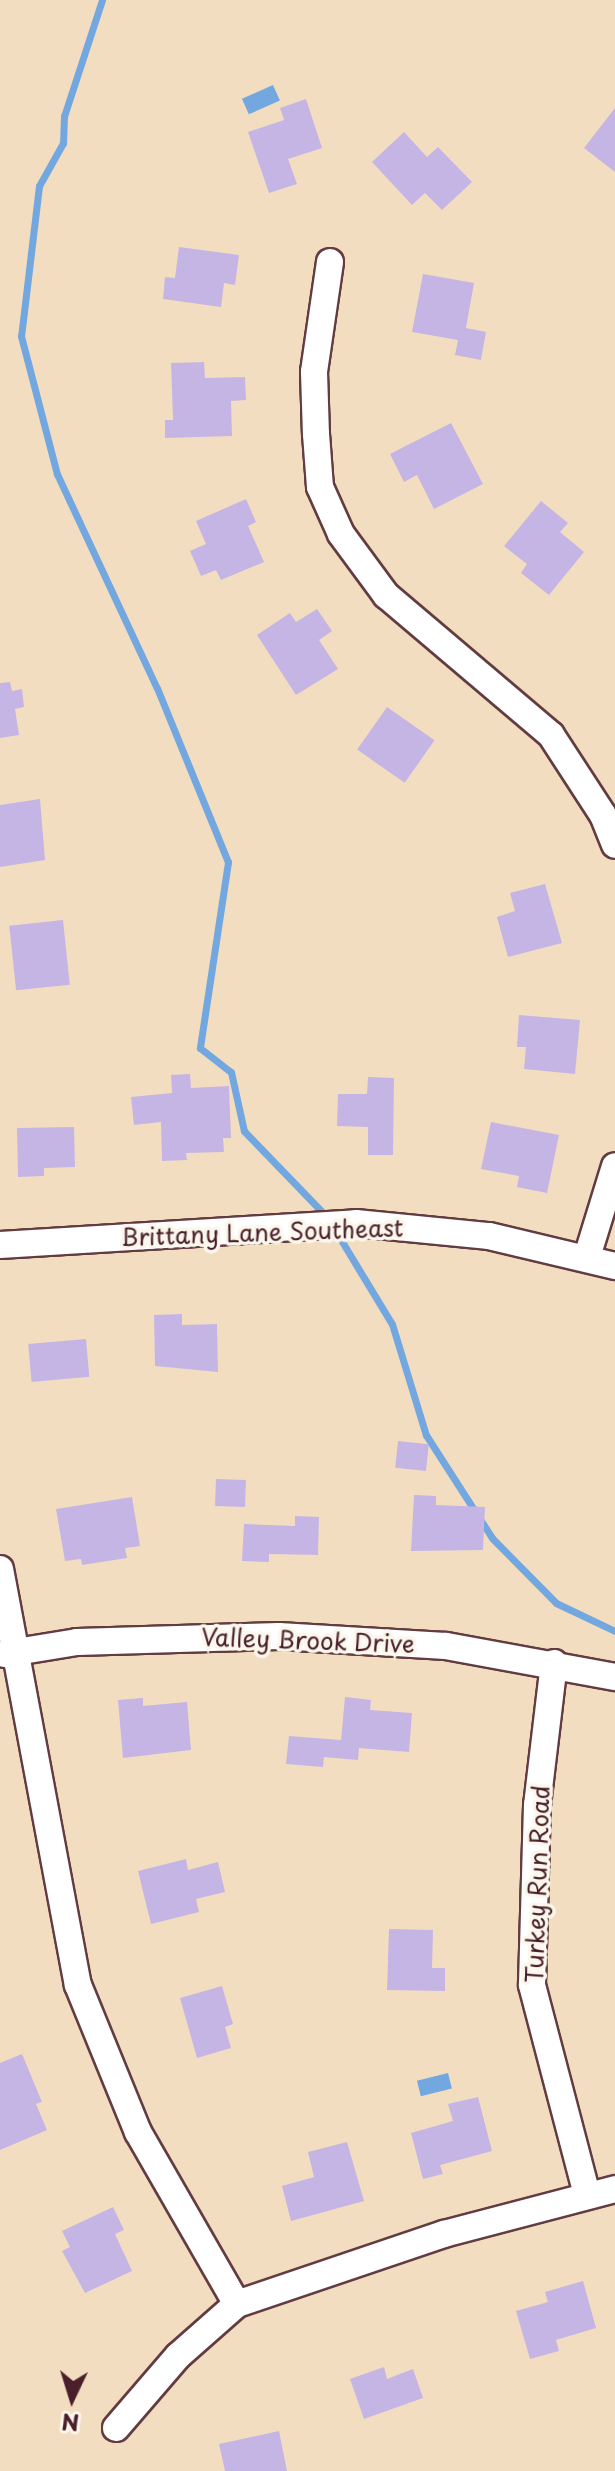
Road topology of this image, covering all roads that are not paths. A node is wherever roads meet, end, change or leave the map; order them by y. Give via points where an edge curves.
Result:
1 (330, 262) dead end
2 (615, 845) edge
3 (615, 1166) edge
4 (0, 1245) edge
5 (587, 1257) junction
6 (615, 1266) edge
7 (0, 1569) edge
8 (9, 1653) edge
9 (554, 1663) junction
10 (615, 1677) edge
11 (615, 2189) edge
12 (587, 2195) junction
13 (237, 2304) junction
14 (116, 2428) dead end

1 - 2 street via 314,372 316,434 320,487 341,534 386,595 551,735 603,815
3 - 5 street
4 - 5 street, Brittany Lane Southeast via 356,1223 442,1228
5 - 6 street, Brittany Lane Southeast
7 - 8 street
8 - 9 street, Valley Brook Drive via 77,1642 279,1636 446,1646
8 - 13 street via 78,1985 138,2132
9 - 10 street, Valley Brook Drive
9 - 12 street, Turkey Run Road via 537,1805 532,1985
11 - 12 street
12 - 13 street via 444,2234
13 - 14 street via 178,2356

